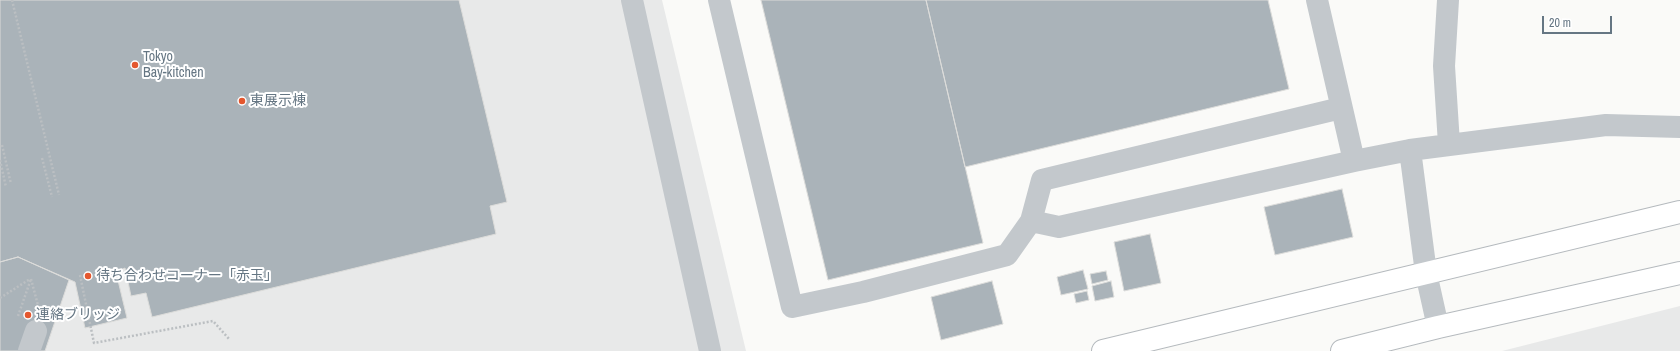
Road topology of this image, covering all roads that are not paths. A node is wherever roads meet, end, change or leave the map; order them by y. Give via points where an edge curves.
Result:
1 (632, 0) edge
2 (719, 0) edge
3 (1317, 0) edge
4 (1448, 0) edge
5 (1341, 108) junction
6 (1680, 127) edge
7 (1449, 144) junction
8 (1410, 150) junction
9 (1354, 161) junction
10 (1680, 212) edge
11 (1031, 221) junction
12 (1426, 273) junction
13 (1680, 273) edge
14 (1438, 327) junction
15 (36, 330) dead end
16 (29, 351) edge
17 (710, 351) edge
18 (1103, 351) edge
19 (1342, 351) edge

1 - 17 street
2 - 11 street via 792,307 863,292 1007,255
3 - 5 street
4 - 7 street via 1444,66
5 - 9 street
5 - 11 street via 1042,180
6 - 7 street via 1606,125
7 - 8 street
8 - 9 street
8 - 12 street
9 - 11 street via 1059,228
10 - 12 main road
12 - 14 street
12 - 18 main road
13 - 14 main road
14 - 19 main road
15 - 16 street

